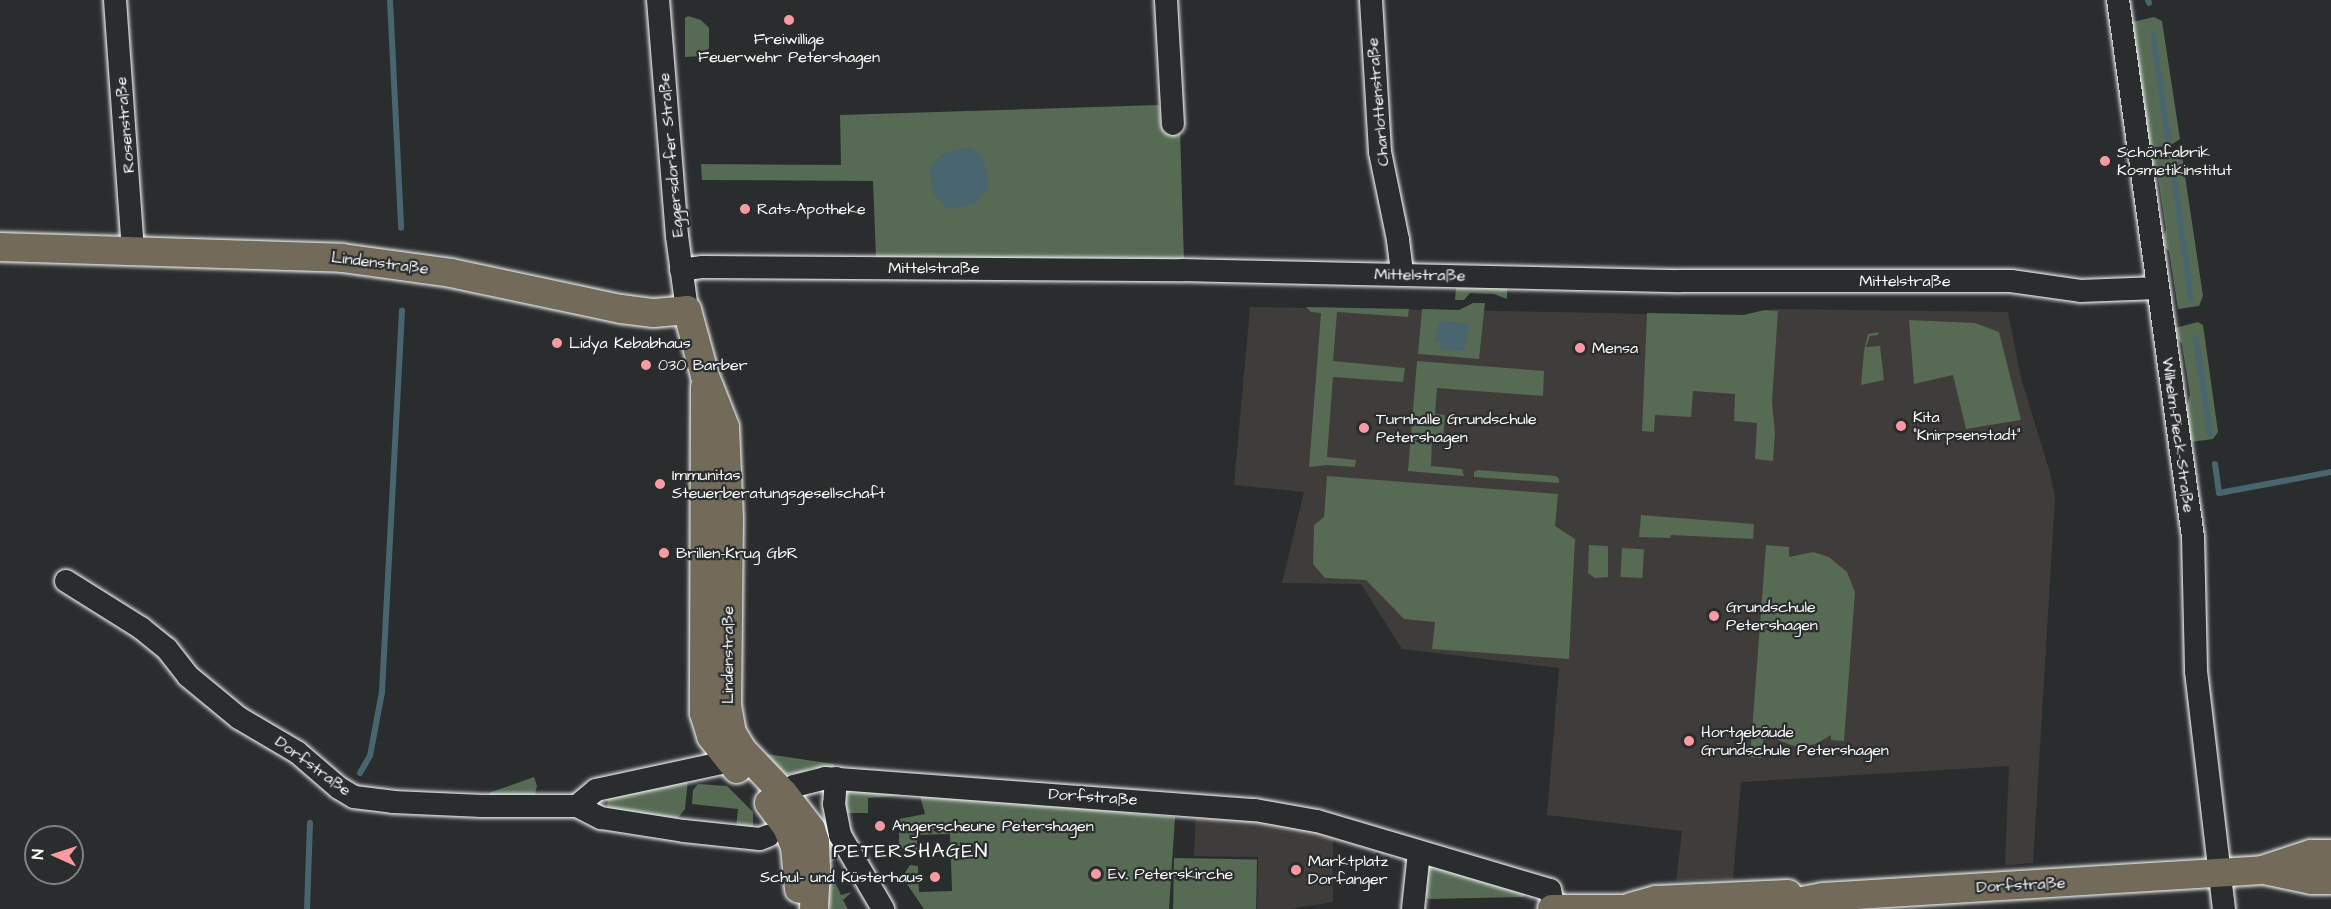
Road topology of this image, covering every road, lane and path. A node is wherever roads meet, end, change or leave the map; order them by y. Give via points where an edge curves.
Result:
1 (115, 0) edge
2 (658, 0) edge
3 (1166, 0) edge
4 (1371, 0) edge
5 (2118, 0) edge
6 (1173, 124) dead end
7 (0, 247) edge
8 (133, 250) junction
9 (681, 270) junction
10 (1402, 275) junction
11 (2158, 288) junction
12 (687, 310) junction
13 (66, 581) dead end
14 (737, 756) junction
15 (836, 778) junction
16 (777, 799) junction
17 (577, 806) junction
18 (768, 836) dead end
19 (1419, 852) junction
20 (2331, 854) edge
21 (2262, 870) junction
22 (2219, 872) junction
23 (2331, 880) edge
24 (1823, 897) junction
25 (1636, 908) edge
26 (799, 909) edge
27 (814, 909) edge
28 (883, 909) edge
29 (1413, 909) edge
30 (1553, 909) edge
31 (1761, 909) edge
32 (2224, 909) edge

1 - 8 street, Rosenstraße
2 - 9 street, Eggersdorfer Straße
3 - 6 street
4 - 10 street, Charlottenstraße via 1380,152
5 - 11 street, Wilhelm-Pieck-Straße
7 - 8 main road, Lindenstraße
8 - 12 main road, Lindenstraße via 375,261 621,309 654,314
9 - 10 street, Mittelstraße via 1028,268
9 - 12 street, Eggersdorfer Straße
10 - 11 street, Mittelstraße via 1680,281 2011,281 2080,291
11 - 22 street, Wilhelm-Pieck-Straße via 2193,537 2196,671
12 - 14 main road, Lindenstraße via 705,376 725,426 729,519 727,705
13 - 17 street, Dorfstraße via 141,628 167,649 188,676 239,718 297,752 354,797 492,807
14 - 16 main road, Lindenstraße
14 - 17 street via 596,790
15 - 16 street, Dorfstraße via 806,781
15 - 19 street, Dorfstraße via 1255,810 1317,821
15 - 28 street via 834,804 840,835
16 - 26 main road, Lindenstraße via 795,847
16 - 27 main road, Lindenstraße via 811,829 815,842
17 - 18 street, Dorfstraße via 601,818 684,831 760,839
19 - 29 street
19 - 30 street, Dorfstraße via 1550,890
20 - 21 main road via 2311,854
21 - 22 main road, Dorfstraße
21 - 23 main road
22 - 24 main road, Dorfstraße
22 - 32 street, Wilhelm-Pieck-Straße
24 - 25 main road, Dorfstraße via 1711,895 1656,900
24 - 31 main road, Dorfstraße
25 - 30 main road, Dorfstraße

